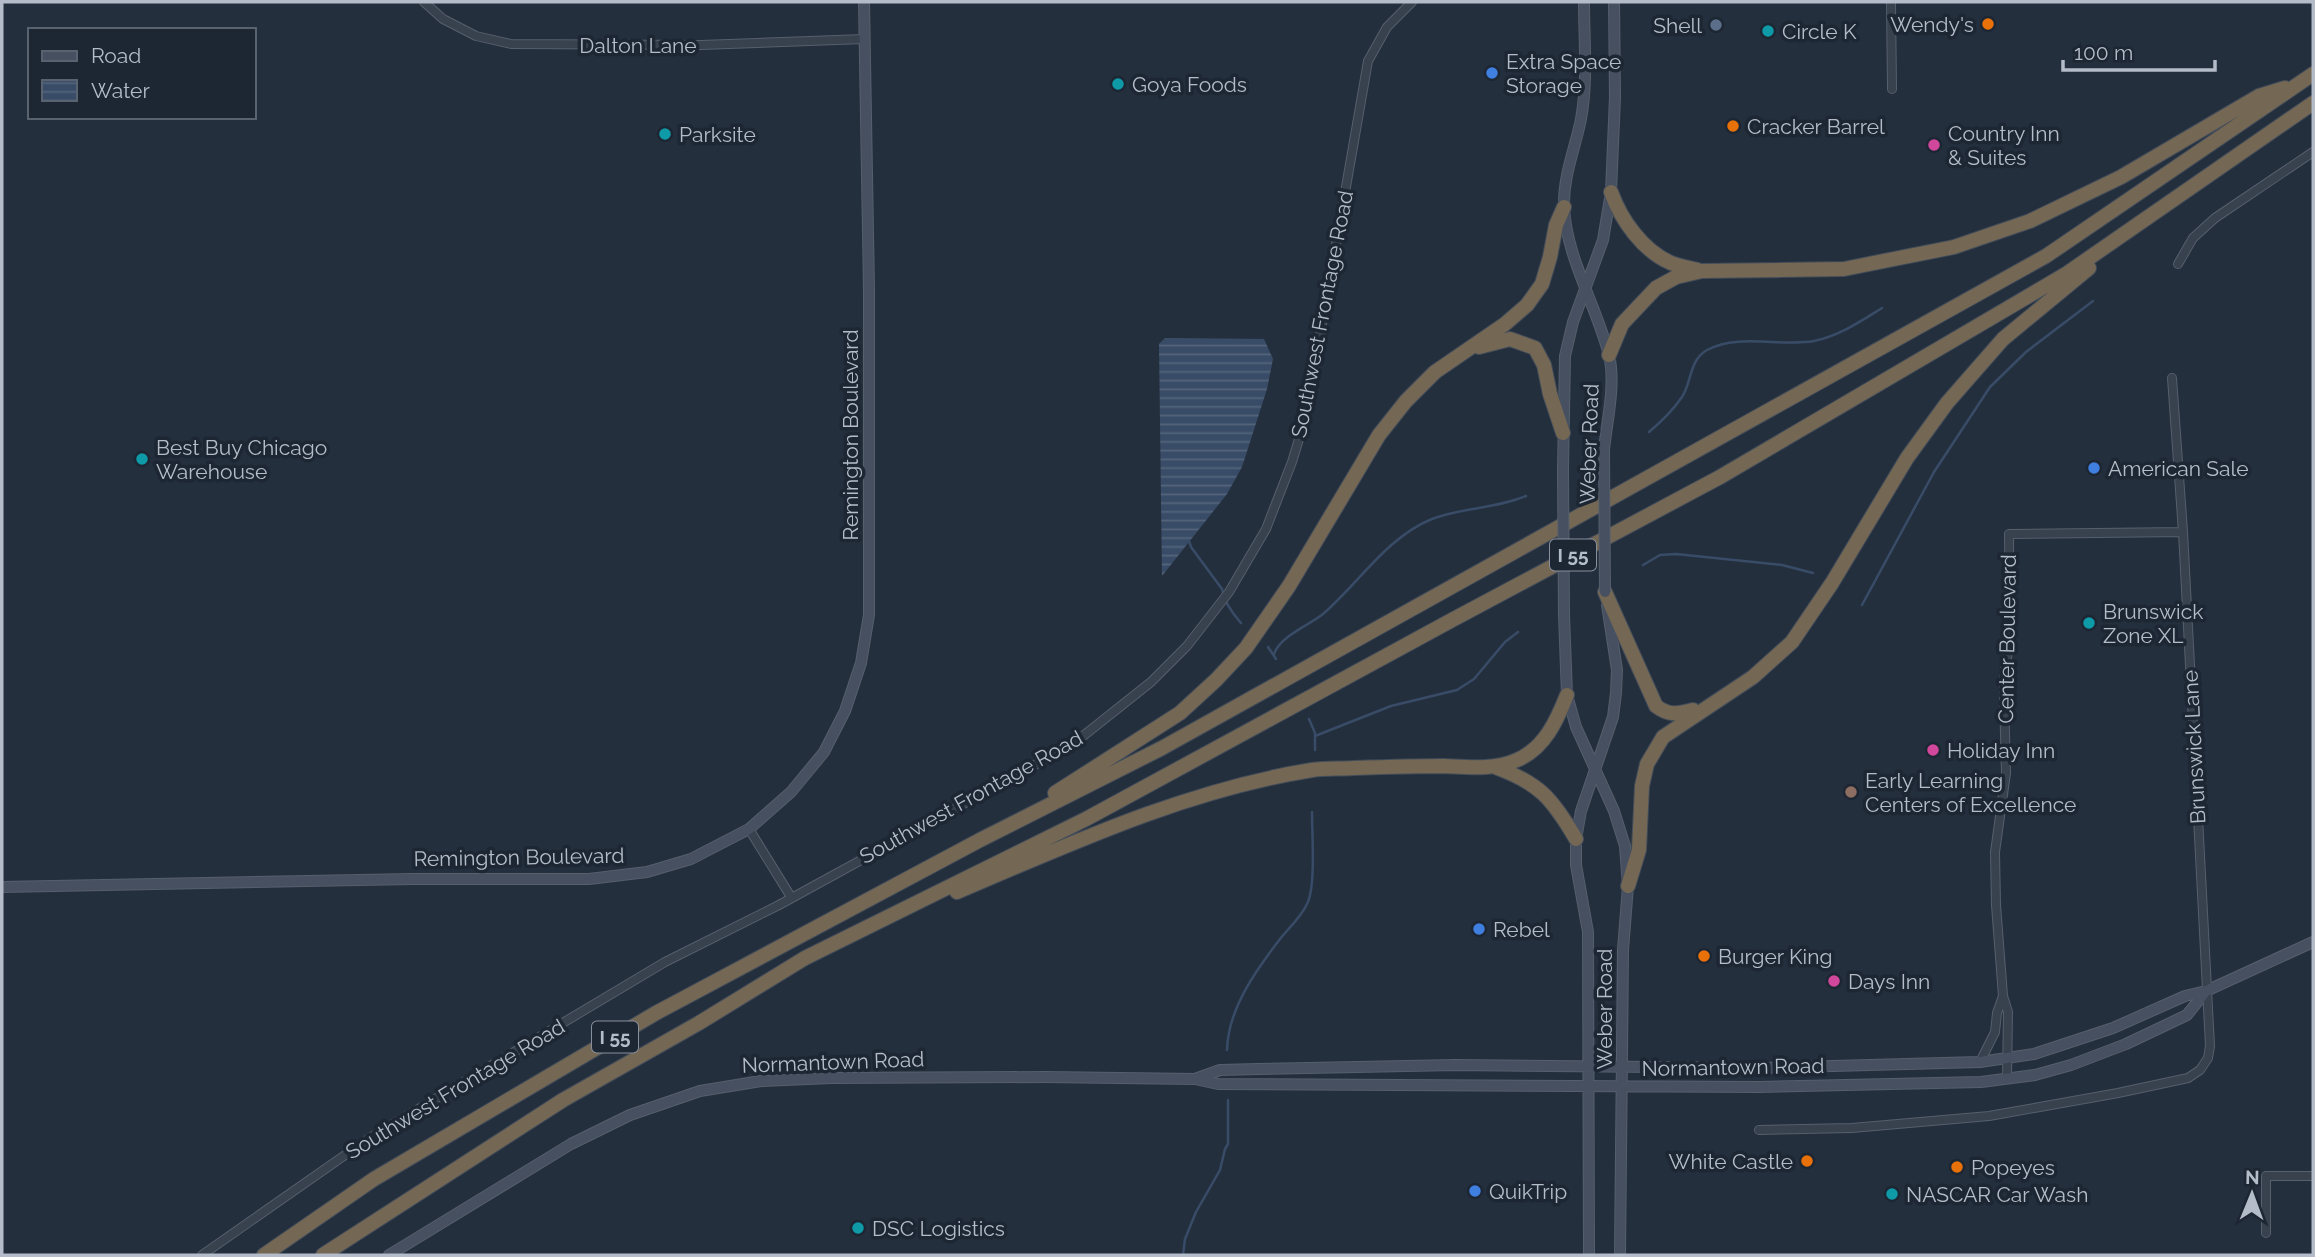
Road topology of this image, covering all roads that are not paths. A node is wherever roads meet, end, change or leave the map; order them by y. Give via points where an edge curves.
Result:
1 (424, 2) edge
2 (864, 2) edge
3 (1412, 2) edge
4 (1584, 2) edge
5 (1614, 2) edge
6 (1891, 2) edge
7 (864, 39) junction
8 (2308, 78) edge
9 (1892, 89) dead end
10 (2313, 104) edge
11 (2313, 152) edge
12 (1611, 192) junction
13 (1564, 207) junction
14 (2178, 264) dead end
15 (1702, 271) junction
16 (1586, 287) junction
17 (1461, 354) junction
18 (1609, 355) junction
19 (2172, 378) dead end
20 (1563, 433) junction
21 (2183, 532) junction
22 (1605, 592) junction
23 (1567, 695) junction
24 (1708, 706) junction
25 (1495, 767) junction
26 (1595, 770) junction
27 (749, 829) junction
28 (1576, 839) junction
29 (980, 840) junction
30 (1628, 886) junction
31 (2, 887) edge
32 (790, 897) junction
33 (2313, 942) edge
34 (805, 958) junction
35 (2206, 991) junction
36 (2003, 996) junction
37 (2007, 1058) junction
38 (1980, 1062) junction
39 (1588, 1067) junction
40 (1623, 1068) junction
41 (1195, 1079) junction
42 (2007, 1079) junction
43 (1587, 1087) junction
44 (1623, 1087) junction
45 (1759, 1130) dead end
46 (2313, 1176) edge
47 (2266, 1233) dead end
48 (202, 1255) edge
49 (264, 1255) edge
50 (323, 1255) edge
51 (389, 1255) edge
52 (1589, 1255) edge
53 (1620, 1255) edge

1 - 7 street, Dalton Lane via 443,19 476,36 511,44 701,45
2 - 7 street, Remington Boulevard
3 - 32 street, Southwest Frontage Road via 1387,27 1368,61 1306,416 1266,529 1229,592 1187,646 1152,681 1073,744
4 - 13 street, Weber Road via 1581,119 1569,158
5 - 12 street, Weber Road
6 - 9 street
7 - 27 street, Remington Boulevard via 869,615 862,663 824,752 791,792
8 - 15 highway via 2259,96 2121,177 2030,221 1954,247 1844,269
8 - 29 highway, I 55 via 2046,256 1162,748
10 - 24 highway via 2112,249 2003,339 1907,458 1792,642 1753,677
10 - 34 highway, I 55 via 2067,274 1720,477 1086,819
11 - 14 street via 2216,218 2193,238
12 - 15 highway via 1628,225 1653,251 1672,263
12 - 16 street, Weber Road via 1603,240
13 - 16 street, Weber Road via 1567,234
13 - 17 highway via 1542,284 1527,305
15 - 18 highway via 1656,288 1622,324
16 - 18 street, Weber Road
16 - 20 street, Weber Road via 1564,356
17 - 20 highway via 1510,339 1535,348 1545,365
17 - 29 highway via 1435,372 1379,435 1289,586 1247,648 1216,680 1180,713
18 - 22 street, Weber Road, bridge
19 - 21 street, Brunswick Lane
20 - 23 street, Weber Road, bridge
21 - 35 street, Brunswick Lane
21 - 36 street, Center Boulevard via 2009,534 2006,773 1995,852
22 - 24 highway via 1656,706 1677,715
22 - 26 street, Weber Road via 1616,692 1613,717
23 - 25 highway via 1555,724 1533,751
23 - 26 street, Weber Road
24 - 30 highway via 1663,737 1647,764 1639,850
25 - 28 highway via 1523,777 1541,790
25 - 34 highway via 1314,769 1241,785 1120,823
26 - 28 street, Weber Road
26 - 30 street, Weber Road via 1625,846
27 - 31 street, Remington Boulevard via 680,862 648,872 589,879
27 - 32 street
28 - 39 street, Weber Road via 1588,932
29 - 49 highway, I 55 via 656,1013 374,1179
30 - 40 street, Weber Road
32 - 48 street, Southwest Frontage Road via 665,962 368,1139
33 - 35 street, Normantown Road
34 - 50 highway, I 55 via 563,1100
35 - 37 street, Normantown Road via 2113,1028 2034,1054
35 - 42 street, Normantown Road via 2187,1015 2126,1044 2071,1065
35 - 45 street, Brunswick Lane via 2208,1058 2188,1078 1989,1116 1852,1128
36 - 37 street, Center Boulevard via 2008,1012
36 - 38 street, Center Boulevard via 1995,1032
37 - 38 street, Normantown Road
37 - 42 street, Center Boulevard
38 - 40 street, Normantown Road
39 - 40 street, Normantown Road
39 - 41 street, Normantown Road via 1220,1070
39 - 43 street, Weber Road
40 - 44 street, Weber Road
41 - 43 street, Normantown Road via 1218,1084
41 - 51 street, Normantown Road via 831,1078 761,1081 700,1091 630,1115 571,1144
42 - 44 street, Normantown Road
43 - 44 street, Normantown Road
43 - 52 street, Weber Road
44 - 53 street, Weber Road
46 - 47 street via 2266,1176

